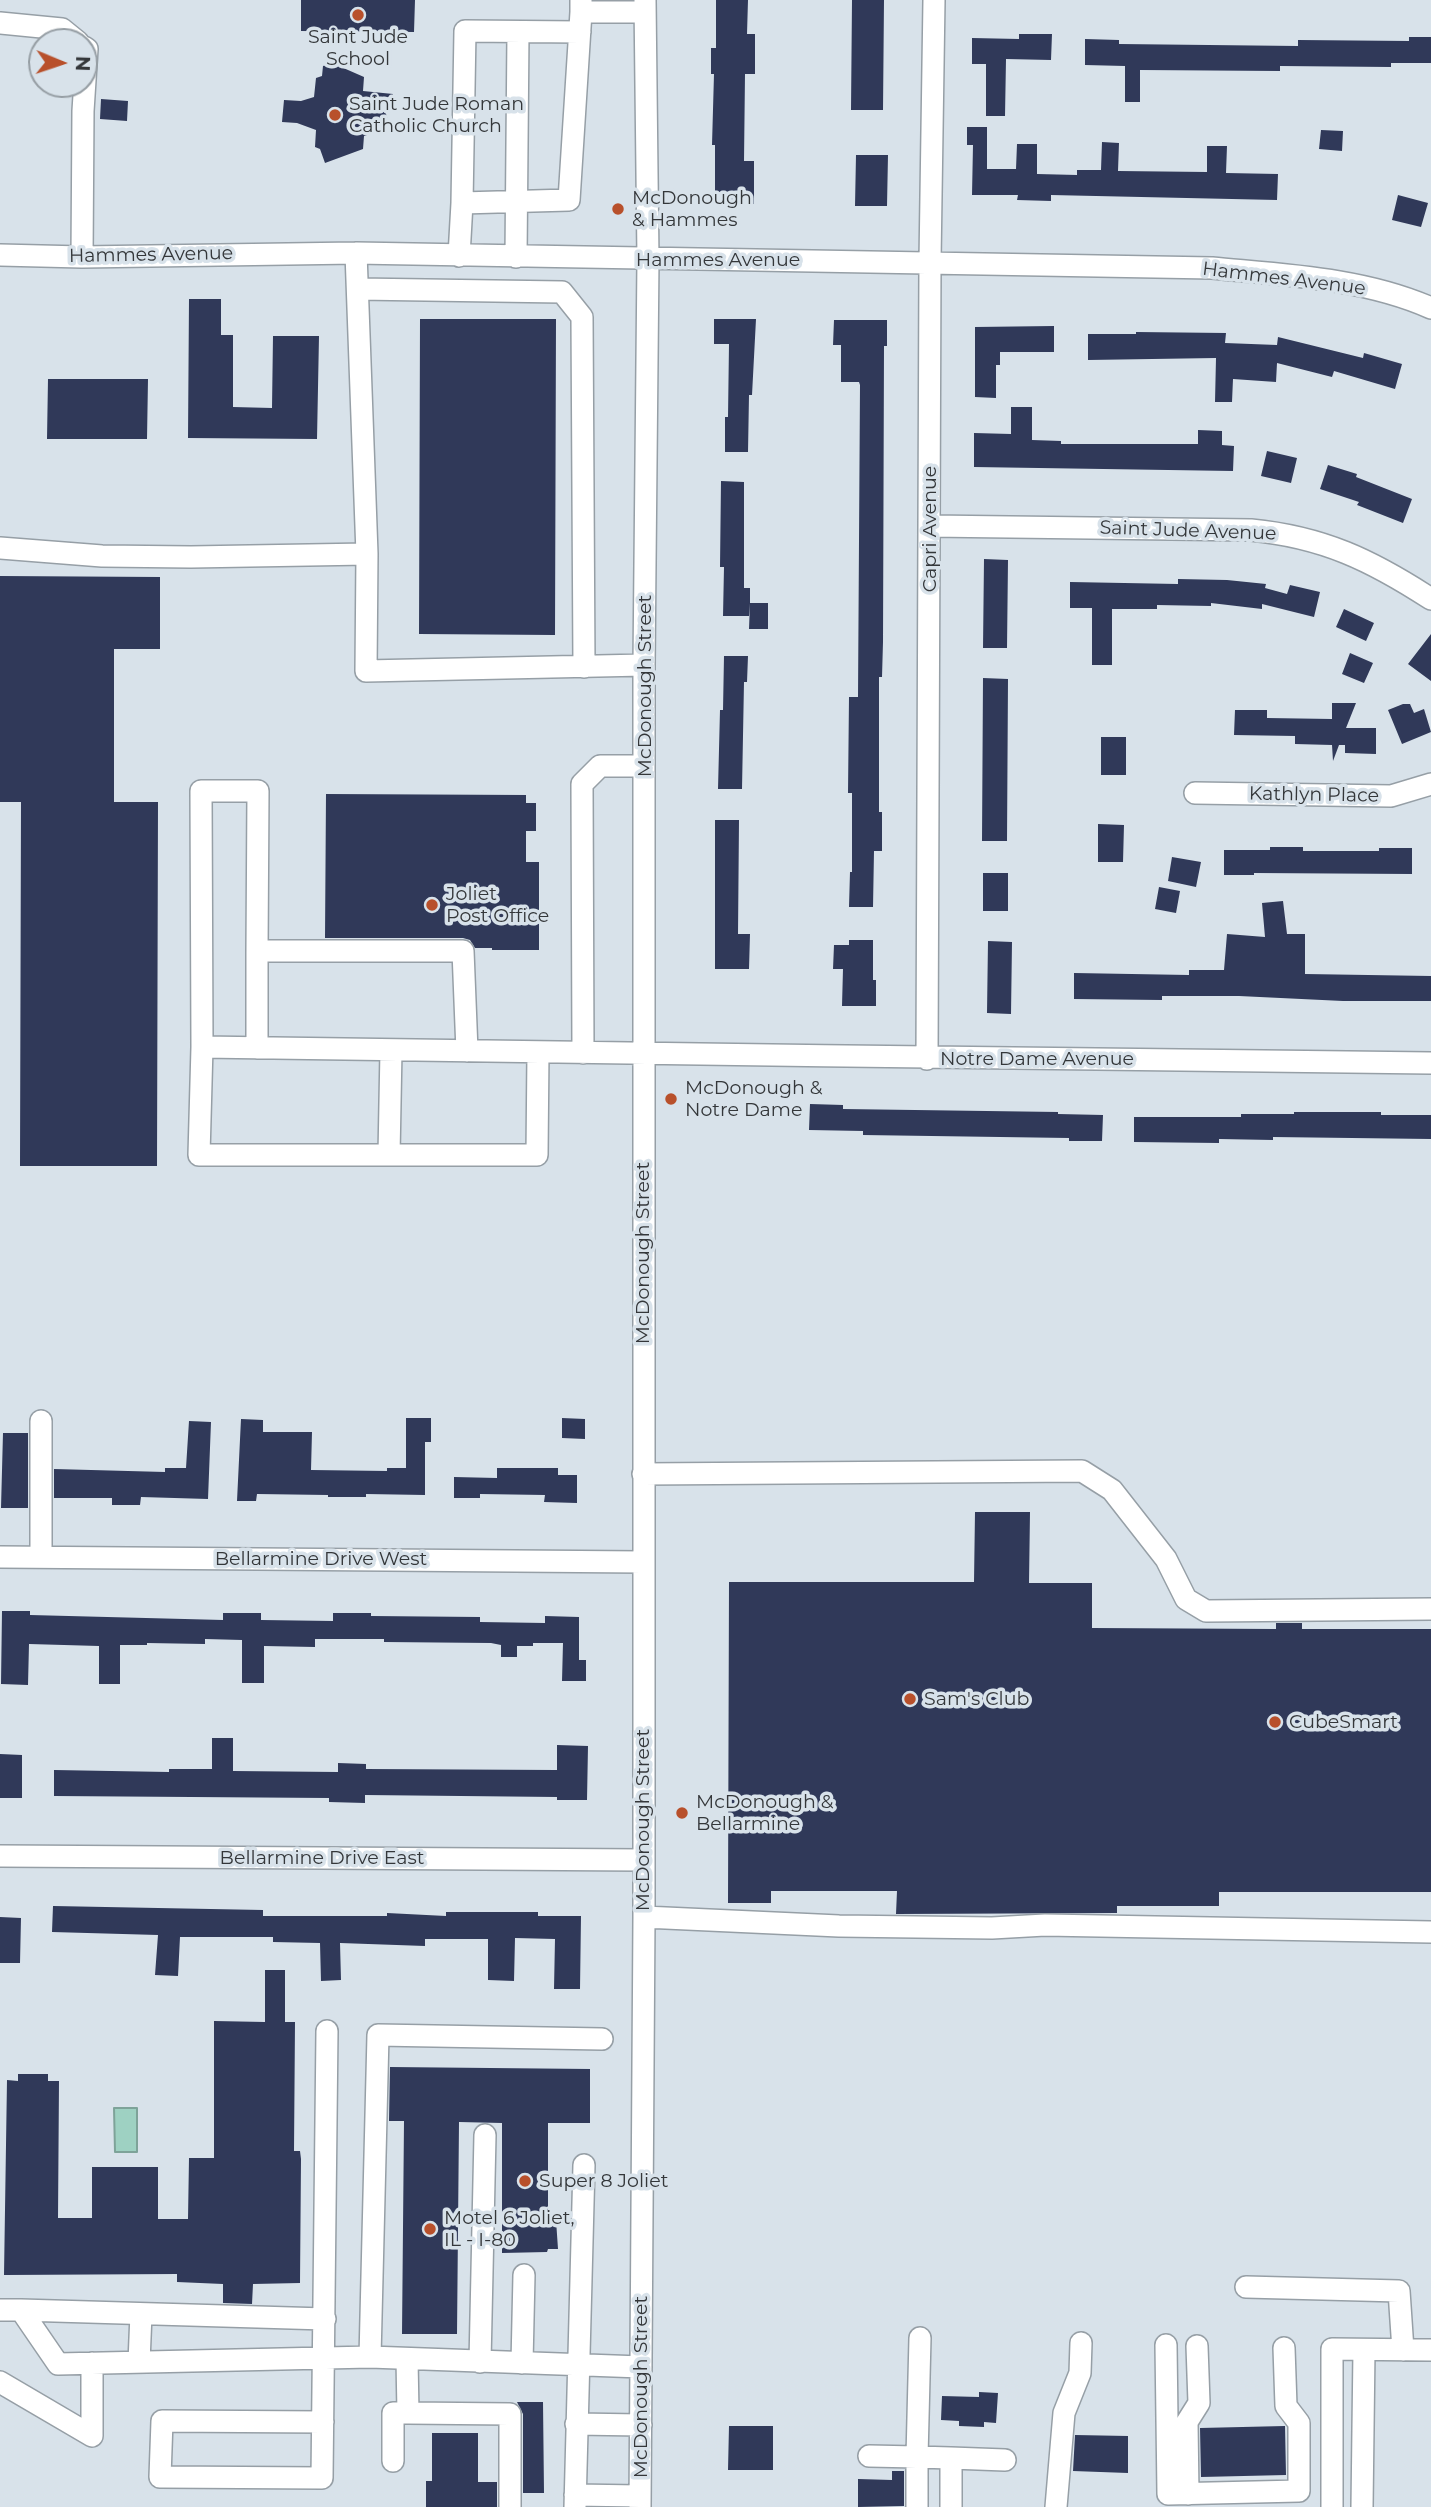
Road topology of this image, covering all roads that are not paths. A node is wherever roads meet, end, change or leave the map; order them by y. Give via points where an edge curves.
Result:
1 (934, 0) edge
2 (645, 6) edge
3 (581, 15) edge
4 (0, 23) edge
5 (52, 28) edge
6 (518, 32) junction
7 (84, 98) edge
8 (515, 202) junction
9 (462, 203) junction
10 (356, 253) junction
11 (0, 255) edge
12 (459, 256) junction
13 (82, 257) junction
14 (491, 257) junction
15 (516, 257) junction
16 (648, 259) junction
17 (930, 261) junction
18 (358, 289) junction
19 (491, 292) junction
20 (1431, 309) edge
21 (930, 526) junction
22 (0, 548) edge
23 (367, 554) junction
24 (1431, 599) edge
25 (644, 665) junction
26 (584, 667) junction
27 (644, 766) junction
28 (1431, 783) edge
29 (1195, 793) dead end
30 (257, 951) junction
31 (202, 1047) junction
32 (257, 1048) junction
33 (391, 1050) junction
34 (467, 1051) junction
35 (538, 1052) junction
36 (583, 1052) junction
37 (644, 1053) junction
38 (927, 1059) junction
39 (1431, 1062) edge
40 (389, 1155) junction
41 (41, 1421) dead end
42 (643, 1474) junction
43 (0, 1557) edge
44 (41, 1557) junction
45 (643, 1562) junction
46 (1431, 1609) edge
47 (0, 1856) edge
48 (643, 1860) junction
49 (643, 1917) junction
50 (1431, 1932) edge
51 (327, 2031) dead end
52 (602, 2039) dead end
53 (485, 2135) dead end
54 (583, 2165) dead end
55 (524, 2276) dead end
56 (1246, 2287) dead end
57 (10, 2310) edge
58 (141, 2314) junction
59 (325, 2319) junction
60 (920, 2338) dead end
61 (1081, 2343) dead end
62 (1166, 2345) dead end
63 (1197, 2346) dead end
64 (1284, 2348) dead end
65 (1364, 2350) junction
66 (1403, 2350) junction
67 (1431, 2350) edge
68 (370, 2357) junction
69 (324, 2358) junction
70 (407, 2359) junction
71 (139, 2362) junction
72 (480, 2362) junction
73 (92, 2363) junction
74 (522, 2364) junction
75 (578, 2366) junction
76 (641, 2367) junction
77 (0, 2382) edge
78 (408, 2413) junction
79 (323, 2422) junction
80 (576, 2424) junction
81 (641, 2425) junction
82 (869, 2456) dead end
83 (917, 2457) junction
84 (951, 2458) junction
85 (1005, 2460) dead end
86 (393, 2461) dead end
87 (1188, 2494) junction
88 (575, 2501) edge
89 (640, 2501) edge
90 (510, 2507) edge
91 (916, 2507) edge
92 (951, 2507) edge
93 (1056, 2507) edge
94 (1332, 2507) edge
95 (1362, 2507) edge

1 - 17 street, Capri Avenue
2 - 3 street
2 - 16 street, McDonough Street
3 - 6 street
3 - 8 street via 569,200
4 - 5 street
6 - 8 street
6 - 9 street via 465,31
7 - 13 street
8 - 9 street
8 - 15 street
9 - 12 street
10 - 12 street, Hammes Avenue
10 - 13 street, Hammes Avenue
10 - 18 street
11 - 13 street, Hammes Avenue
12 - 14 street, Hammes Avenue
14 - 15 street, Hammes Avenue
14 - 19 street
15 - 16 street, Hammes Avenue
16 - 17 street, Hammes Avenue
16 - 25 street, McDonough Street
17 - 20 street, Hammes Avenue via 1212,268 1363,286
17 - 21 street, Capri Avenue
18 - 19 street
18 - 23 street
19 - 26 street via 562,292 582,317
21 - 24 street, Saint Jude Avenue via 1287,533 1319,541 1386,570
21 - 38 street, Capri Avenue
22 - 23 street via 102,556
23 - 26 street via 366,671
25 - 26 street
25 - 27 street, McDonough Street
27 - 36 street via 600,766 582,784
27 - 37 street, McDonough Street
28 - 29 street, Kathlyn Place via 1391,796
30 - 31 street via 258,791 201,791
30 - 32 street
30 - 34 street via 463,951
31 - 32 street, Notre Dame Avenue
31 - 40 street via 200,1155
32 - 33 street, Notre Dame Avenue
33 - 34 street, Notre Dame Avenue
33 - 40 street
34 - 35 street, Notre Dame Avenue
35 - 36 street, Notre Dame Avenue
35 - 40 street via 537,1155
36 - 37 street, Notre Dame Avenue
37 - 38 street, Notre Dame Avenue
37 - 42 street, McDonough Street
38 - 39 street, Notre Dame Avenue
41 - 44 street
42 - 45 street, McDonough Street
42 - 46 street via 1082,1471 1112,1490 1166,1559 1186,1599 1206,1611
43 - 44 street, Bellarmine Drive West
44 - 45 street, Bellarmine Drive West
45 - 48 street, McDonough Street
47 - 48 street, Bellarmine Drive East
48 - 49 street, McDonough Street
49 - 50 street via 839,1926
49 - 76 street, McDonough Street
51 - 59 street
52 - 68 street via 378,2035
53 - 72 street
54 - 75 street
55 - 74 street
56 - 66 street via 1399,2291
57 - 58 street
57 - 73 street via 58,2364
58 - 59 street
58 - 71 street
59 - 69 street
60 - 83 street
61 - 93 street via 1080,2373 1064,2413
62 - 87 street via 1168,2494
63 - 87 street via 1199,2403 1187,2422
64 - 87 street via 1286,2406 1299,2423 1299,2491
65 - 66 street
65 - 94 street via 1332,2349
65 - 95 street
66 - 67 street
68 - 69 street
68 - 70 street
69 - 71 street
69 - 79 street
70 - 72 street
70 - 78 street
71 - 73 street
72 - 74 street
73 - 77 street via 92,2436
74 - 75 street
75 - 76 street
75 - 80 street
76 - 81 street, McDonough Street
78 - 86 street via 394,2413
78 - 90 street via 510,2414
79 - 79 street via 321,2478 160,2477 162,2421
80 - 81 street
80 - 88 street
81 - 89 street, McDonough Street
82 - 83 street
83 - 84 street
83 - 91 street
84 - 85 street
84 - 92 street
88 - 89 street

